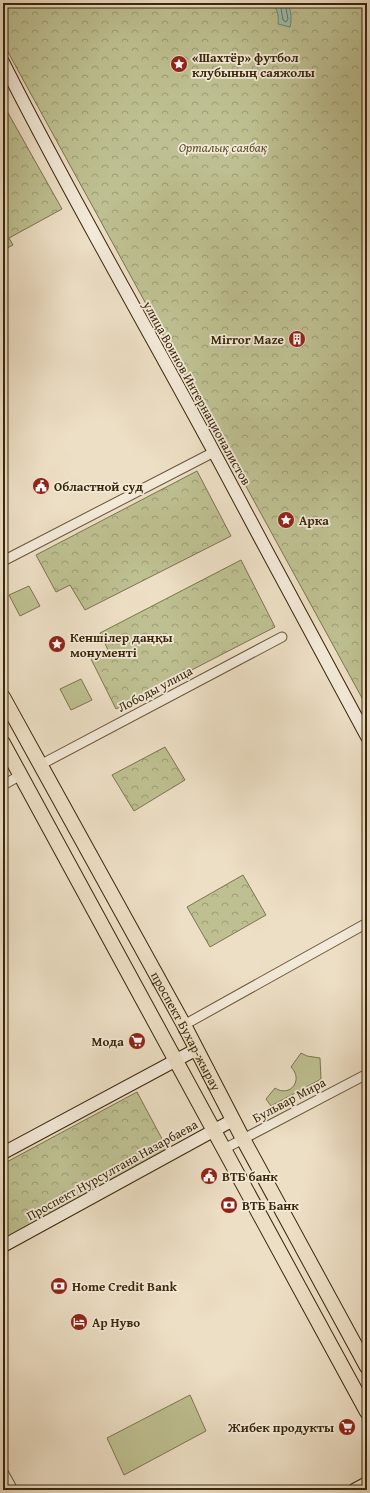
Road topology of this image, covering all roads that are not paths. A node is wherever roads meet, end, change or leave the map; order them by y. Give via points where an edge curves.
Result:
1 (3, 62) edge
2 (214, 452) junction
3 (3, 561) edge
4 (282, 636) dead end
5 (3, 698) edge
6 (367, 737) edge
7 (3, 743) edge
8 (40, 765) junction
9 (21, 775) junction
10 (3, 785) edge
11 (367, 923) edge
12 (184, 1025) junction
13 (197, 1050) junction
14 (176, 1060) junction
15 (367, 1074) edge
16 (234, 1120) junction
17 (214, 1131) junction
18 (243, 1139) junction
19 (224, 1149) junction
20 (3, 1153) edge
21 (3, 1246) edge
22 (367, 1367) edge
23 (367, 1412) edge
24 (3, 1472) edge
25 (367, 1483) edge
26 (13, 1490) edge
27 (354, 1490) edge

1 - 2 main road, улица Воинов Интернационалистов
2 - 3 street
2 - 6 main road, улица Воинов Интернационалистов
4 - 8 street, Лободы улица
5 - 8 main road, проспект Бухар-жырау
7 - 9 main road, проспект Бухар-жырау
8 - 12 main road, проспект Бухар-жырау
9 - 10 street
9 - 14 main road, проспект Бухар-жырау
11 - 12 street
12 - 13 main road, проспект Бухар-жырау
13 - 14 main road
13 - 16 main road, проспект Бухар-жырау
14 - 17 main road, проспект Бухар-жырау
14 - 20 main road
15 - 18 street, Бульвар Мира
16 - 17 main road, Проспект Нурсултана Назарбаева
16 - 18 main road, проспект Бухар-жырау
17 - 19 main road, проспект Бухар-жырау
17 - 21 main road, Проспект Нурсултана Назарбаева
18 - 19 street, Бульвар Мира
18 - 22 main road, проспект Бухар-жырау
19 - 23 main road, проспект Бухар-жырау
24 - 26 street
25 - 27 main road

